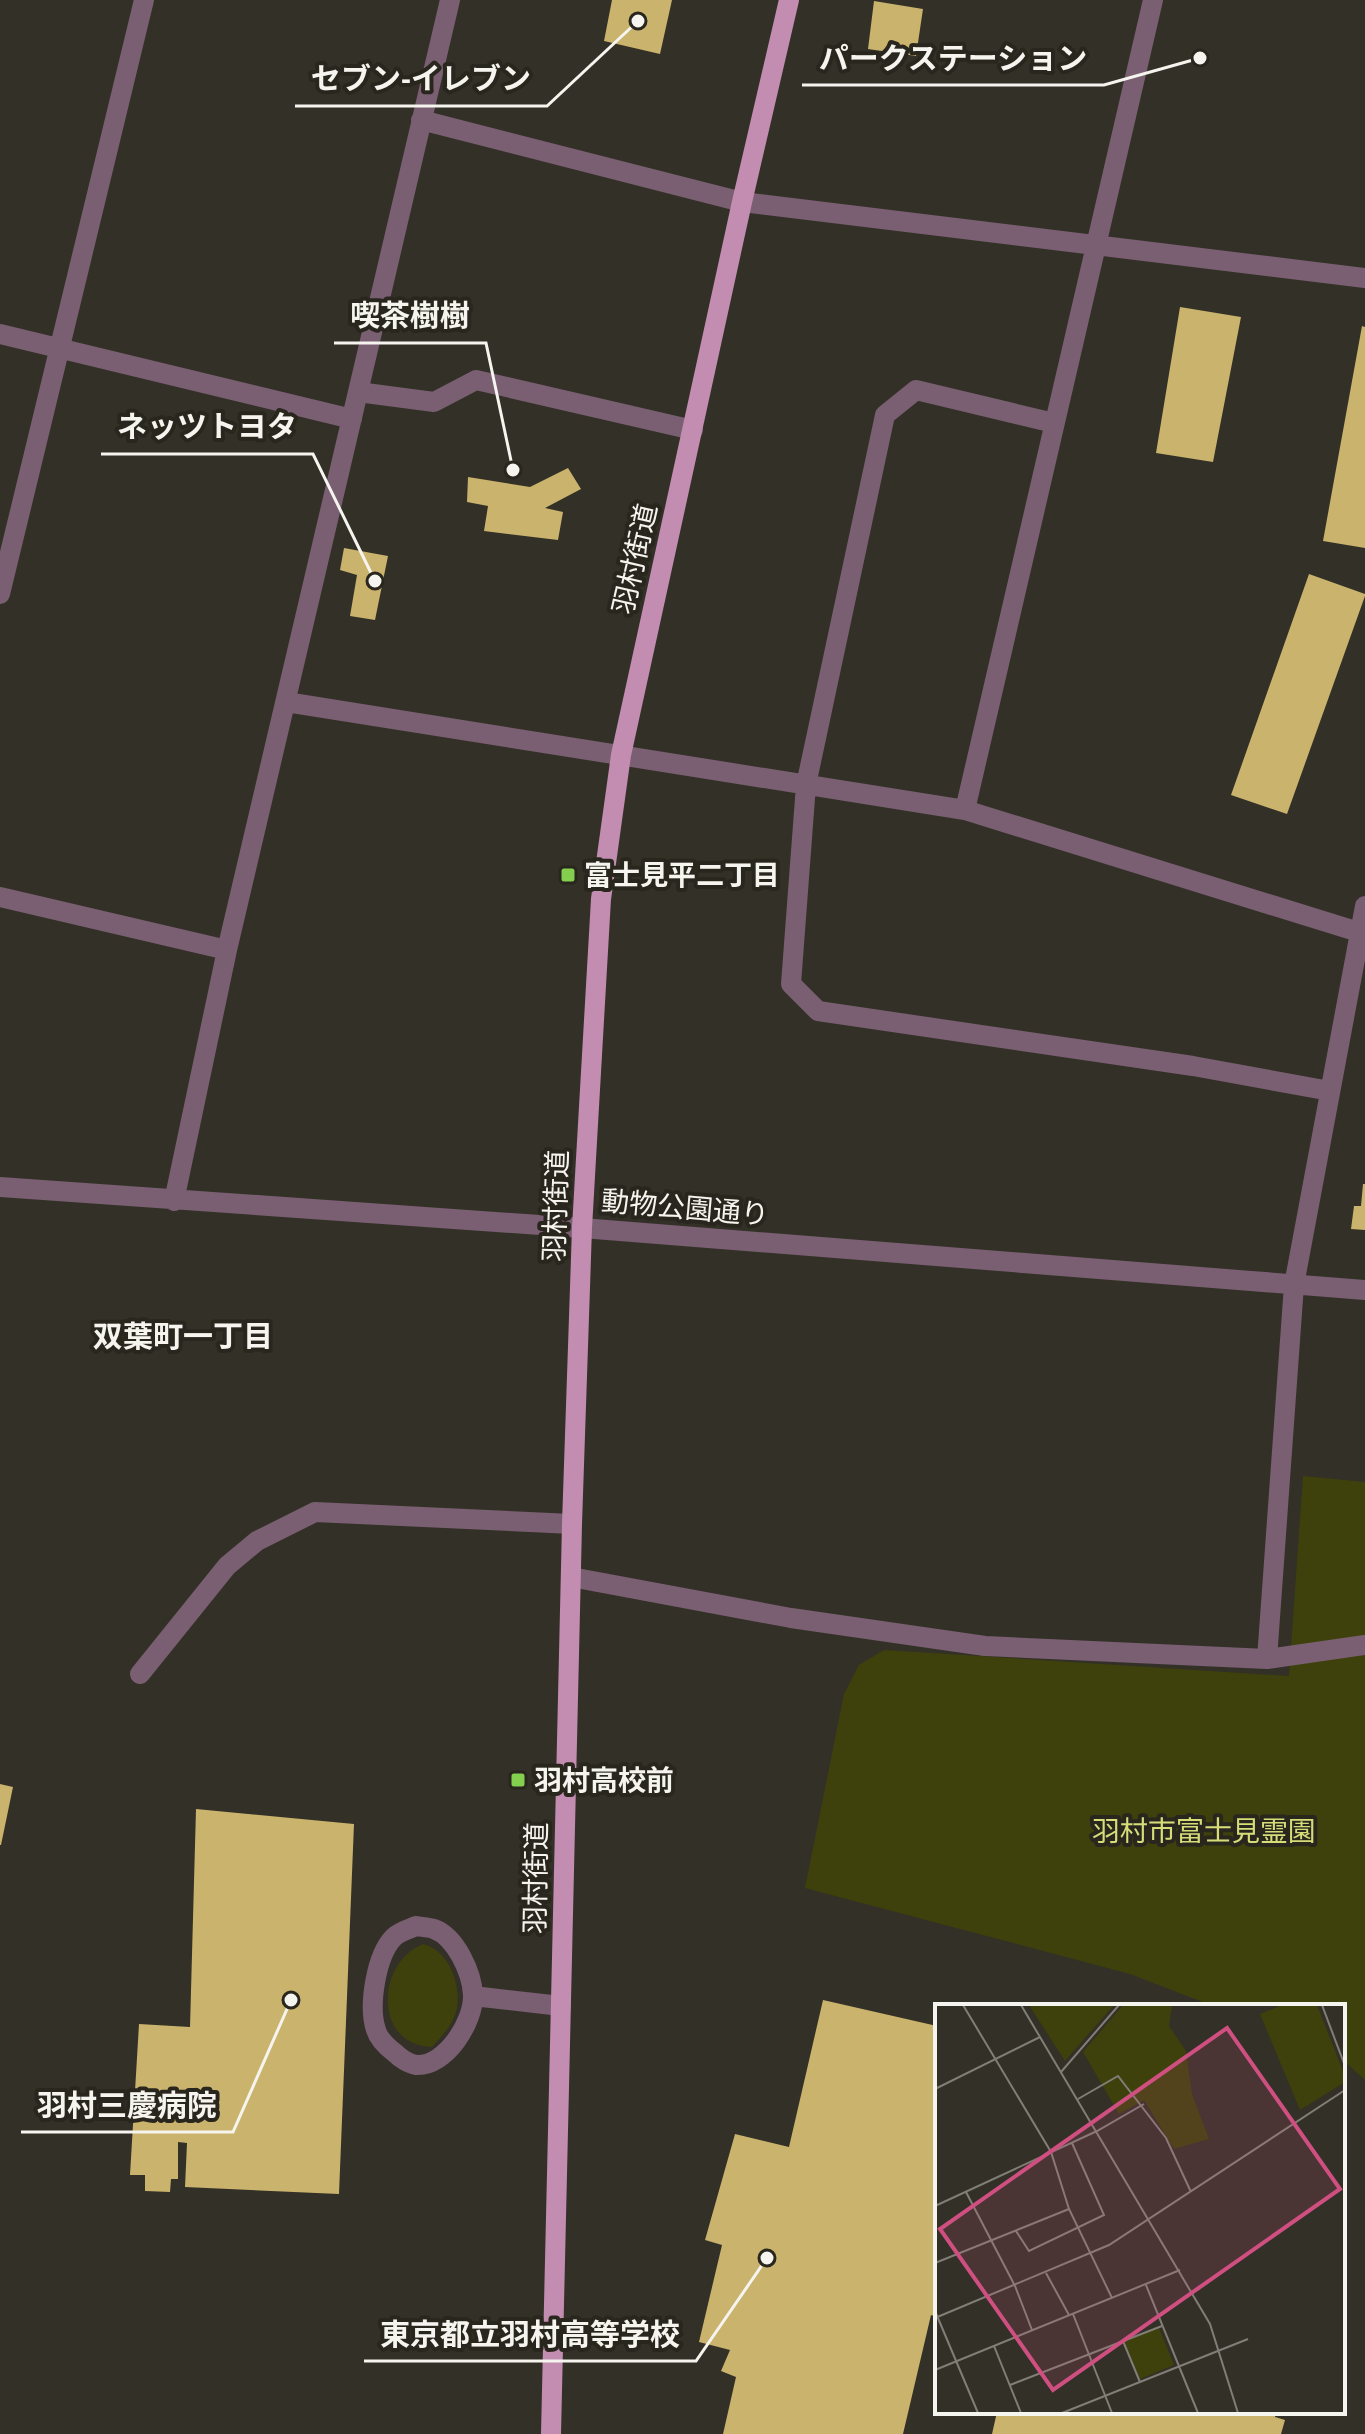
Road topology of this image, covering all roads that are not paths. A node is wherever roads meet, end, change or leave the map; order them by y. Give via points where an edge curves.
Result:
1 (144, 0) edge
2 (450, 0) edge
3 (789, 0) edge
4 (1153, 0) edge
5 (421, 120) junction
6 (742, 202) junction
7 (1097, 245) junction
8 (1365, 278) edge
9 (0, 334) edge
10 (59, 348) junction
11 (358, 392) junction
12 (352, 419) junction
13 (1054, 423) junction
14 (693, 430) junction
15 (0, 592) edge
16 (286, 702) junction
17 (621, 755) junction
18 (806, 785) junction
19 (965, 810) junction
20 (0, 897) edge
21 (1365, 906) edge
22 (1363, 934) edge
23 (227, 950) junction
24 (1330, 1091) junction
25 (0, 1187) edge
26 (174, 1201) junction
27 (582, 1228) junction
28 (1294, 1285) junction
29 (1365, 1290) edge
30 (572, 1524) junction
31 (571, 1577) junction
32 (1365, 1645) edge
33 (1267, 1659) junction
34 (140, 1674) dead end
35 (473, 1996) junction
36 (561, 2006) junction
37 (551, 2434) edge

1 - 10 street
2 - 5 street
3 - 6 main road, 羽村街道
4 - 7 street
5 - 6 street
5 - 11 street
6 - 7 street
6 - 14 main road, 羽村街道
7 - 8 street
7 - 13 street
9 - 10 street
10 - 12 street
10 - 15 street
11 - 12 street
11 - 14 street via 434,402 476,380
12 - 16 street
13 - 18 street via 916,390 885,415
13 - 19 street
14 - 17 main road, 羽村街道
16 - 17 street
16 - 23 street
17 - 18 street
17 - 27 main road, 羽村街道 via 601,899
18 - 19 street
18 - 24 street via 791,984 818,1011
19 - 22 street
20 - 23 street
21 - 22 street
22 - 24 street
23 - 26 street
24 - 28 street
25 - 26 street, 動物公園通り
26 - 27 street, 動物公園通り
27 - 28 street, 動物公園通り
27 - 30 main road, 羽村街道
28 - 29 street, 動物公園通り
28 - 33 street
30 - 31 main road, 羽村街道
30 - 34 street via 315,1512 257,1541 227,1566
31 - 33 street via 791,1618 985,1646
31 - 36 main road, 羽村街道
32 - 33 street
35 - 35 street via 466,2024 449,2050 435,2060 416,2065 401,2058 376,2030 374,1985 382,1955 395,1935 416,1926 436,1930 448,1940
35 - 36 street
36 - 37 main road, 羽村街道

